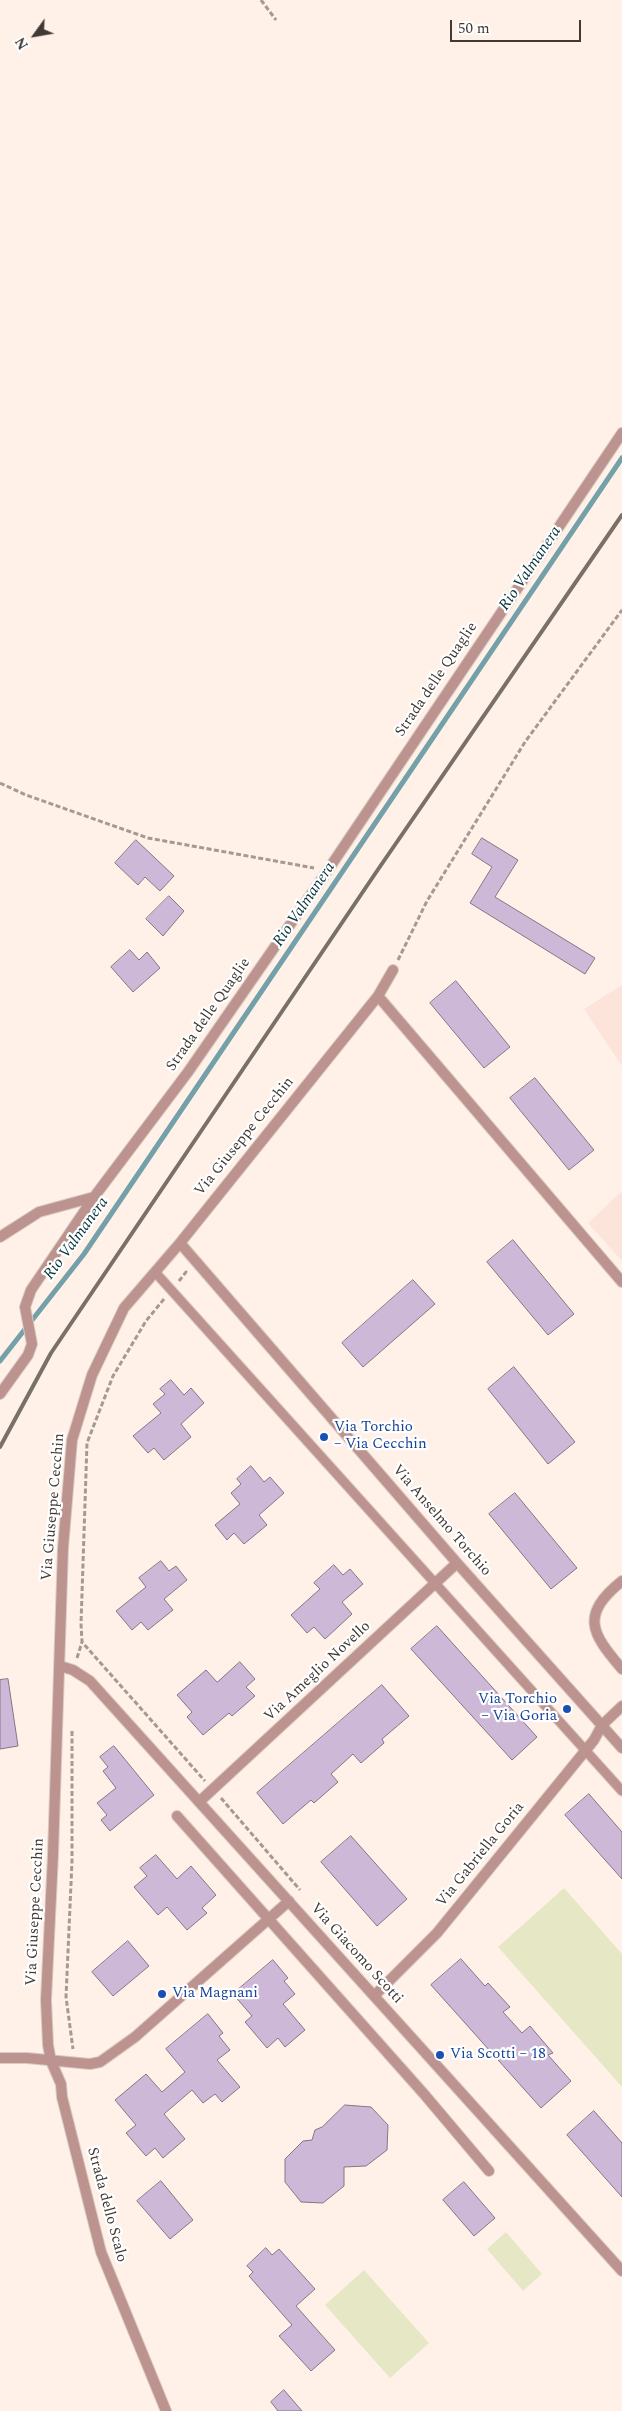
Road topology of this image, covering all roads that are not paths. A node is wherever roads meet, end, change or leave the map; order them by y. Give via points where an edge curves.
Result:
1 (622, 433) edge
2 (393, 970) road end
3 (378, 996) junction
4 (94, 1197) junction
5 (0, 1237) edge
6 (180, 1243) junction
7 (155, 1272) junction
8 (622, 1282) edge
9 (0, 1394) edge
10 (457, 1563) junction
11 (622, 1581) edge
12 (436, 1583) junction
13 (60, 1666) junction
14 (622, 1669) edge
15 (622, 1706) edge
16 (602, 1725) junction
17 (622, 1748) edge
18 (586, 1749) junction
19 (622, 1791) edge
20 (199, 1802) junction
21 (177, 1816) dead end
22 (289, 1901) junction
23 (268, 1919) junction
24 (374, 1996) junction
25 (0, 2058) edge
26 (51, 2060) junction
27 (489, 2171) dead end
28 (622, 2271) edge
29 (166, 2411) edge

1 - 4 street, Strada delle Quaglie via 328,870 188,1072
2 - 3 street, Via Giuseppe Cecchin
3 - 6 street, Via Giuseppe Cecchin
3 - 8 street
4 - 5 street via 39,1212
4 - 9 street, Strada delle Quaglie via 31,1290 25,1307 32,1344 28,1355
6 - 7 street, Via Giuseppe Cecchin
6 - 10 street, Via Anselmo Torchio
7 - 12 lane
7 - 13 street, Via Giuseppe Cecchin via 124,1308 92,1375 72,1440 63,1548
10 - 12 street, Via Ameglio Novello
10 - 16 street, Via Anselmo Torchio
11 - 14 street via 596,1608 593,1623 601,1642
12 - 18 lane
12 - 20 street, Via Ameglio Novello
13 - 20 street, Via Giacomo Scotti via 90,1681
13 - 26 street, Via Giuseppe Cecchin via 46,2000
15 - 16 street, Via Gabriella Goria
16 - 17 street, Via Anselmo Torchio
16 - 18 street, Via Gabriella Goria
18 - 19 lane
18 - 24 street, Via Gabriella Goria via 437,1933
20 - 22 street, Via Giacomo Scotti
21 - 23 street
22 - 23 street
22 - 24 street, Via Giacomo Scotti
23 - 26 street via 135,2037 100,2062
23 - 27 street
24 - 28 street, Via Giacomo Scotti
25 - 26 street
26 - 29 street, Strada dello Scalo via 61,2084 101,2252

